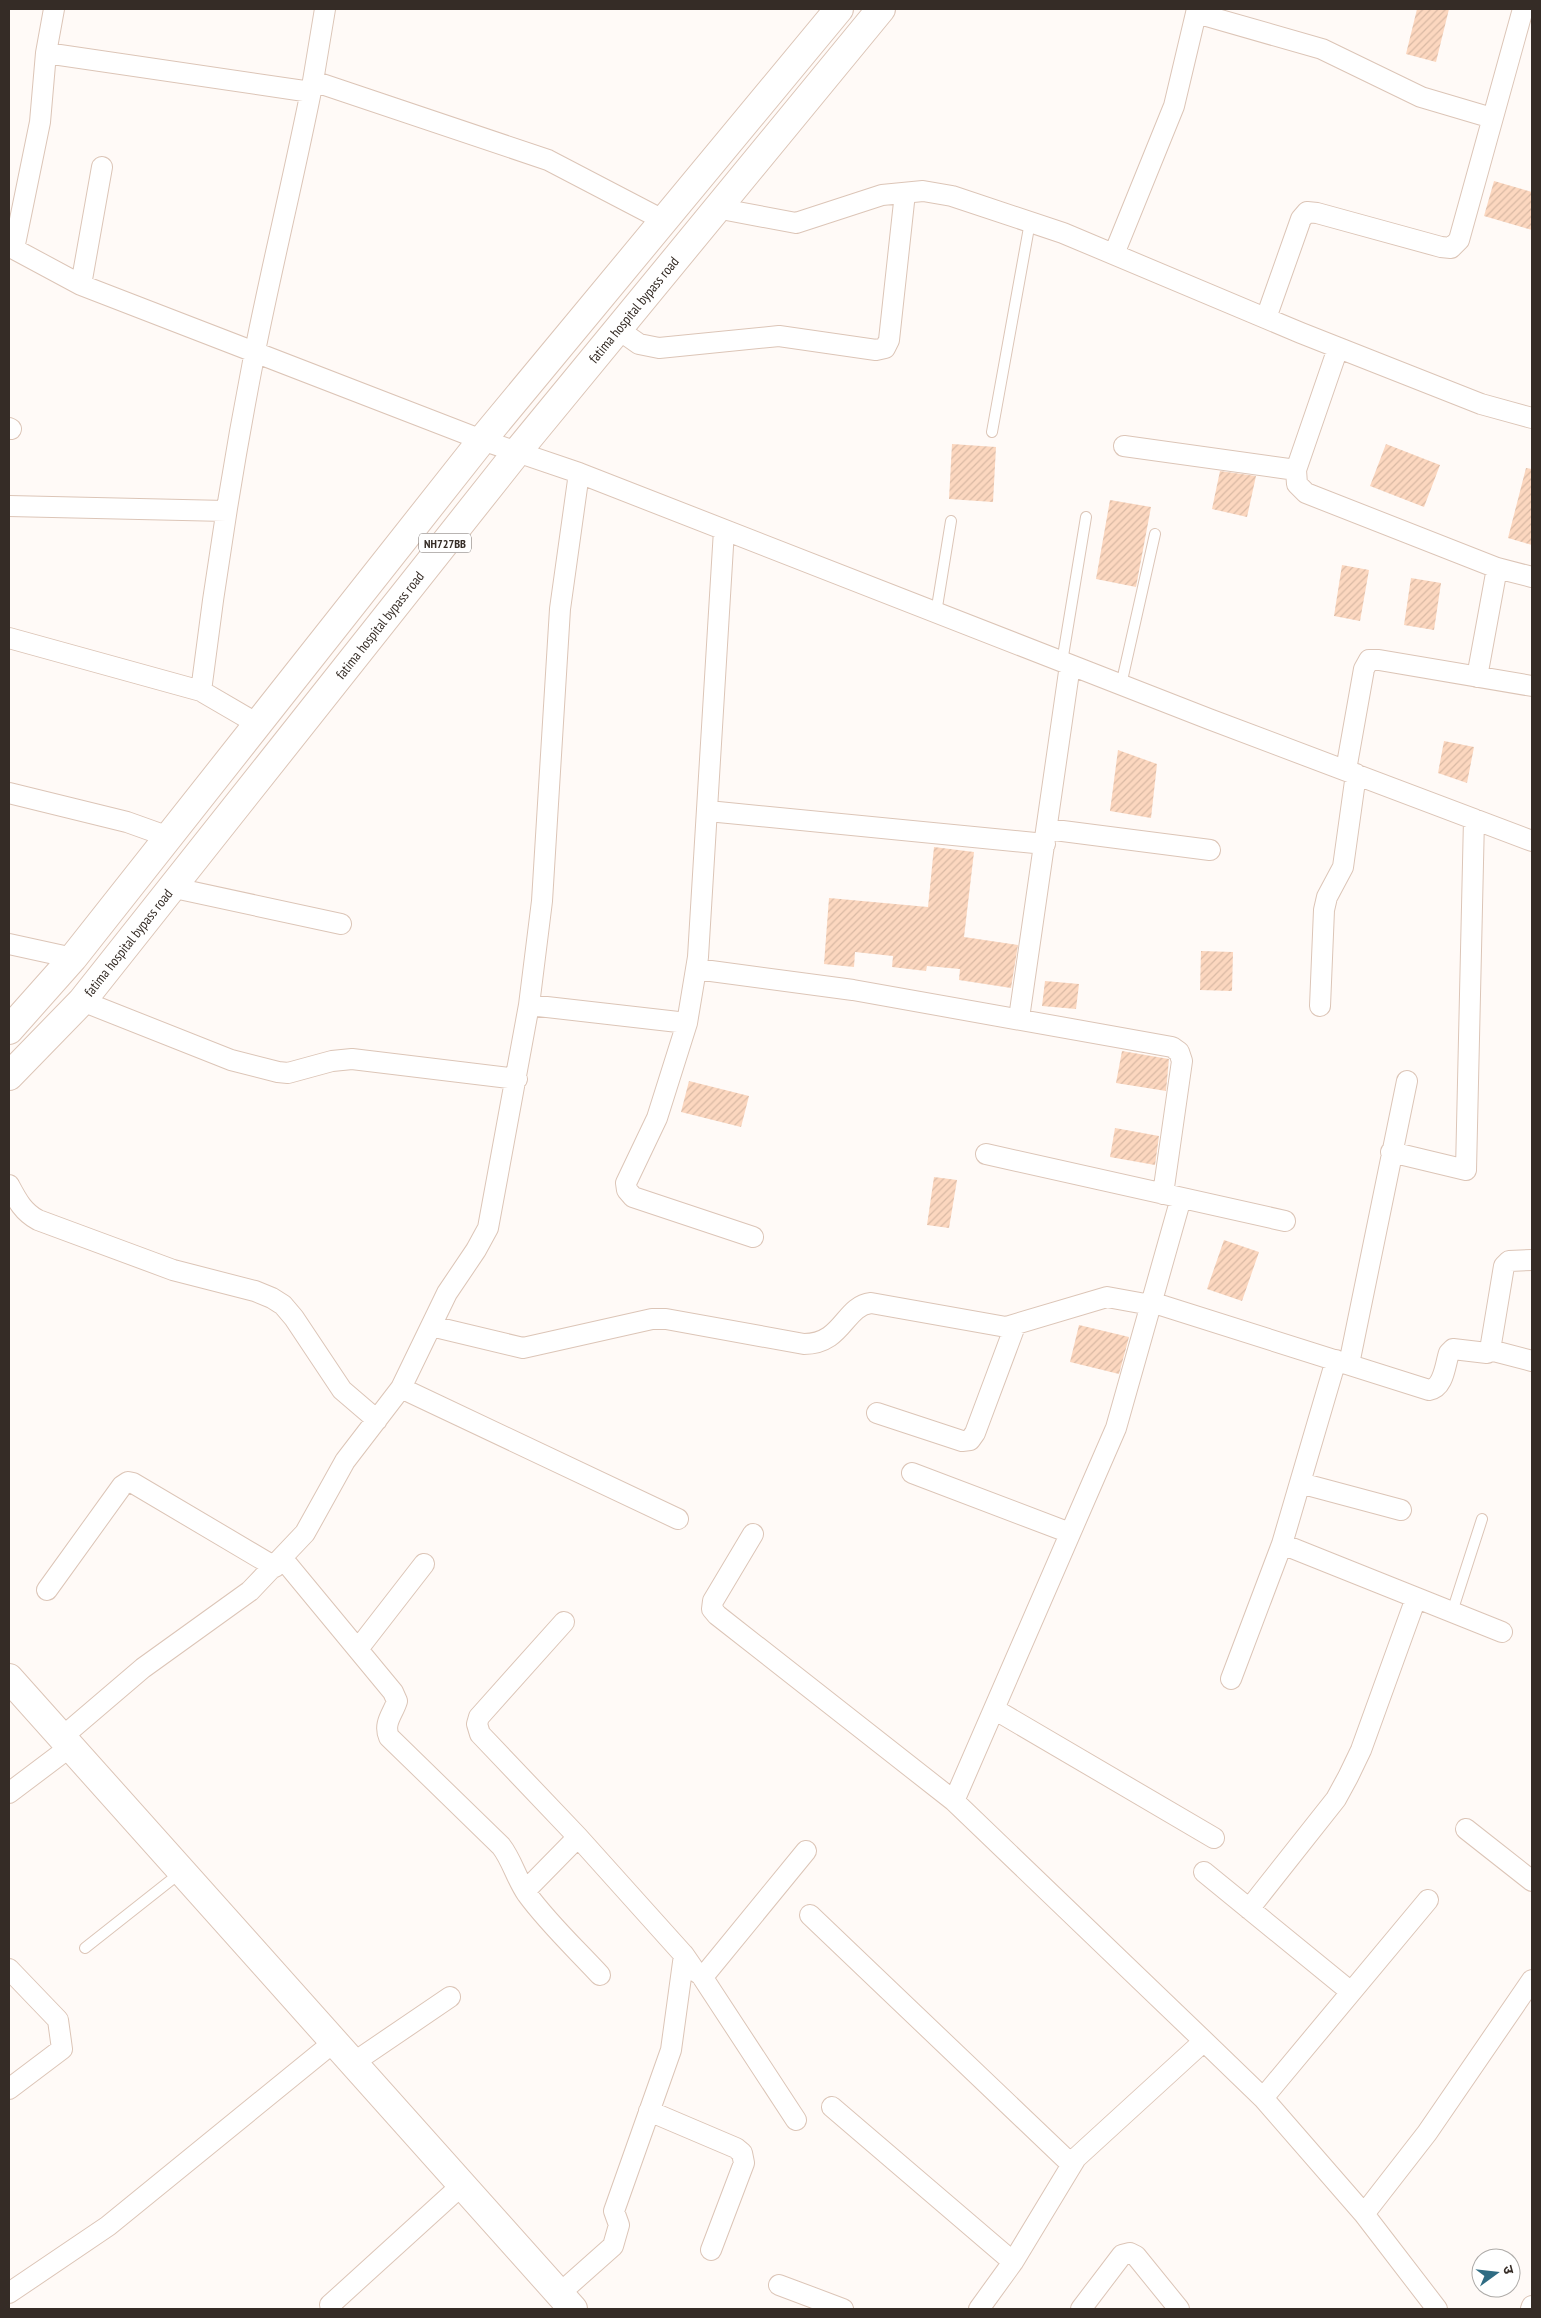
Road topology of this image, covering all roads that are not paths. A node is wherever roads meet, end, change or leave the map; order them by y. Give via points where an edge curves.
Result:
1 (54, 9) edge
2 (325, 9) edge
3 (839, 9) edge
4 (881, 9) edge
5 (1523, 9) edge
6 (1196, 11) edge
7 (46, 53) junction
8 (312, 87) junction
9 (1492, 118) junction
10 (102, 167) dead end
11 (905, 193) junction
12 (716, 208) junction
13 (663, 220) junction
14 (1030, 222) junction
15 (12, 246) edge
16 (1114, 254) junction
17 (81, 285) junction
18 (1266, 318) junction
19 (619, 330) junction
20 (1338, 348) junction
21 (255, 351) junction
22 (1532, 418) edge
23 (992, 432) dead end
24 (482, 440) junction
25 (1124, 446) dead end
26 (517, 452) junction
27 (1296, 470) junction
28 (579, 473) junction
29 (9, 506) edge
30 (226, 511) junction
31 (1086, 517) dead end
32 (951, 521) dead end
33 (724, 530) junction
34 (1155, 534) dead end
35 (1497, 568) junction
36 (1532, 577) edge
37 (936, 612) junction
38 (9, 638) edge
39 (323, 639) junction
40 (351, 660) junction
41 (1066, 663) junction
42 (1477, 677) junction
43 (1120, 684) junction
44 (1532, 686) edge
45 (201, 690) junction
46 (256, 723) junction
47 (1351, 772) junction
48 (9, 793) edge
49 (708, 811) junction
50 (1474, 819) junction
51 (1046, 836) junction
52 (169, 837) junction
53 (1532, 841) edge
54 (1210, 850) dead end
55 (170, 887) junction
56 (341, 924) dead end
57 (9, 944) edge
58 (73, 958) junction
59 (696, 969) junction
60 (82, 1002) junction
61 (530, 1005) junction
62 (1320, 1006) dead end
63 (1019, 1018) junction
64 (687, 1023) junction
65 (9, 1030) edge
66 (9, 1076) edge
67 (517, 1079) junction
68 (1407, 1081) dead end
69 (1391, 1152) junction
70 (986, 1154) dead end
71 (9, 1185) edge
72 (1172, 1196) junction
73 (1286, 1221) dead end
74 (753, 1238) dead end
75 (1532, 1260) edge
76 (1151, 1303) junction
77 (431, 1326) junction
78 (1015, 1326) junction
79 (1490, 1350) junction
80 (1532, 1361) edge
81 (1342, 1362) junction
82 (401, 1388) junction
83 (877, 1413) dead end
84 (376, 1420) junction
85 (912, 1473) dead end
86 (1300, 1482) junction
87 (1402, 1510) dead end
88 (678, 1519) dead end
89 (1482, 1519) dead end
90 (1070, 1533) junction
91 (753, 1534) dead end
92 (1282, 1544) junction
93 (279, 1563) junction
94 (424, 1564) dead end
95 (47, 1590) dead end
96 (1416, 1598) junction
97 (1452, 1612) junction
98 (564, 1622) dead end
99 (1502, 1632) dead end
100 (358, 1649) junction
101 (9, 1678) edge
102 (1231, 1679) dead end
103 (994, 1709) junction
104 (65, 1742) junction
105 (9, 1793) edge
106 (954, 1801) junction
107 (1466, 1829) dead end
108 (578, 1837) junction
109 (1214, 1838) dead end
110 (806, 1852) dead end
111 (182, 1872) junction
112 (1204, 1872) dead end
113 (1532, 1881) edge
114 (525, 1891) junction
115 (1428, 1900) dead end
116 (1249, 1909) junction
117 (810, 1915) dead end
118 (85, 1948) dead end
119 (684, 1955) junction
120 (9, 1969) edge
121 (600, 1975) dead end
122 (702, 1975) junction
123 (1532, 1980) edge
124 (1351, 1992) junction
125 (450, 1997) dead end
126 (1204, 2041) junction
127 (334, 2042) junction
128 (353, 2063) junction
129 (9, 2089) edge
130 (1263, 2098) junction
131 (832, 2107) dead end
132 (649, 2111) junction
133 (796, 2120) dead end
134 (1071, 2164) junction
135 (462, 2185) junction
136 (1364, 2214) junction
137 (711, 2250) dead end
138 (1013, 2262) junction
139 (779, 2285) dead end
140 (9, 2293) edge
141 (566, 2302) edge
142 (330, 2305) dead end
143 (1434, 2308) edge
144 (843, 2309) edge
145 (979, 2309) edge
146 (1081, 2309) edge
147 (1179, 2309) edge

1 - 7 street
2 - 8 street
3 - 13 main road, NH727BB
4 - 12 main road, fatima hospital bypass road / NH727BB
5 - 9 street
6 - 9 street via 1322,49 1421,96
6 - 16 street via 1174,106
7 - 8 street
7 - 15 street via 40,122
8 - 13 street via 548,160
8 - 21 street
9 - 18 street via 1459,240 1451,248 1308,212 1301,219
10 - 17 street
11 - 12 street via 882,194 796,223
11 - 14 street via 923,191 952,196
11 - 19 street via 889,340 885,348 876,350 779,336 659,348 638,344
12 - 19 main road, fatima hospital bypass road / NH727BB
13 - 24 main road, NH727BB
14 - 16 street
14 - 23 lane
15 - 17 street
16 - 18 street
17 - 21 street
18 - 20 street
19 - 26 main road, fatima hospital bypass road / NH727BB
20 - 22 street via 1481,404
20 - 27 street
21 - 24 street
21 - 30 street
24 - 26 street
24 - 39 main road, NH727BB
25 - 27 street
26 - 28 street
26 - 40 main road, fatima hospital bypass road / NH727BB
27 - 35 street via 1297,484 1306,493
28 - 33 street
28 - 61 street via 560,609 542,902
29 - 30 street
30 - 45 street
31 - 41 lane
32 - 37 lane
33 - 37 street
33 - 49 street
34 - 43 lane
35 - 36 street
35 - 42 street
37 - 41 street
38 - 45 street
39 - 40 main road
39 - 46 main road, NH727BB
40 - 55 main road, fatima hospital bypass road / NH727BB
41 - 43 street
41 - 51 street
42 - 44 street
42 - 47 street via 1369,660 1364,669
43 - 47 street
45 - 46 street
46 - 52 main road, NH727BB
47 - 50 street
47 - 62 street via 1343,867 1324,910
48 - 52 street via 126,822
49 - 51 street
49 - 59 street
50 - 53 street
50 - 69 street via 1466,1170
51 - 54 street
51 - 63 street
52 - 58 main road, NH727BB
55 - 56 street
55 - 60 main road, fatima hospital bypass road / NH727BB
57 - 58 street
58 - 65 main road, NH727BB
59 - 63 street via 853,990
59 - 64 street
60 - 66 main road, fatima hospital bypass road / NH727BB
60 - 67 street via 231,1060 278,1072 288,1073 352,1059
61 - 64 street
61 - 67 street
63 - 72 street via 1172,1047 1179,1052 1182,1061
64 - 74 street via 657,1118 626,1183 627,1190 633,1197
67 - 77 street via 488,1228 447,1293
68 - 69 street
69 - 81 street
70 - 72 street
71 - 84 street via 20,1206 38,1220 173,1270 272,1298 283,1305 342,1390
72 - 73 street
72 - 76 street
75 - 79 street via 1509,1261 1504,1266
76 - 78 street via 1108,1297
76 - 81 street
76 - 90 street via 1116,1428
77 - 78 street via 523,1348 652,1319 666,1319 816,1344 836,1333 864,1304 871,1303 997,1326
77 - 82 street
78 - 83 street via 970,1440 962,1441
79 - 80 street
79 - 81 street via 1483,1354 1453,1348 1439,1385 1429,1390
81 - 86 street
82 - 84 street
82 - 88 street
84 - 93 street via 345,1461 305,1534
85 - 90 street
86 - 87 street
86 - 92 street
89 - 97 lane
90 - 103 street
91 - 106 street via 713,1601 712,1609
92 - 96 street
92 - 102 street
93 - 95 street via 128,1482
93 - 100 street
93 - 104 street via 250,1591 143,1668
94 - 100 street
96 - 97 street
96 - 116 street via 1361,1750 1348,1777 1336,1799
97 - 99 street
98 - 108 street via 479,1716 477,1724 480,1734
100 - 114 street via 394,1692 397,1701 387,1723 389,1737 501,1846
101 - 104 main road
103 - 106 street
103 - 109 street
104 - 105 street
104 - 111 main road
106 - 126 street
107 - 113 street
108 - 114 street
108 - 119 street
110 - 122 street
111 - 118 lane
111 - 127 main road
112 - 116 street
114 - 121 street
115 - 124 street
116 - 124 street
117 - 134 street
119 - 122 street
119 - 132 street via 671,2050
120 - 129 street via 58,2020 62,2049
122 - 133 street
123 - 136 street via 1428,2133
124 - 130 street
125 - 128 street
126 - 130 street
126 - 134 street
127 - 128 main road
127 - 140 street via 108,2226
128 - 135 main road
130 - 136 street
131 - 138 street
132 - 137 street via 736,2148 742,2154 744,2163
132 - 141 street via 614,2211 619,2225 613,2246
134 - 138 street
135 - 141 main road
135 - 142 street
136 - 143 street
138 - 145 street
139 - 144 street
146 - 147 street via 1122,2255 1130,2253 1136,2256

